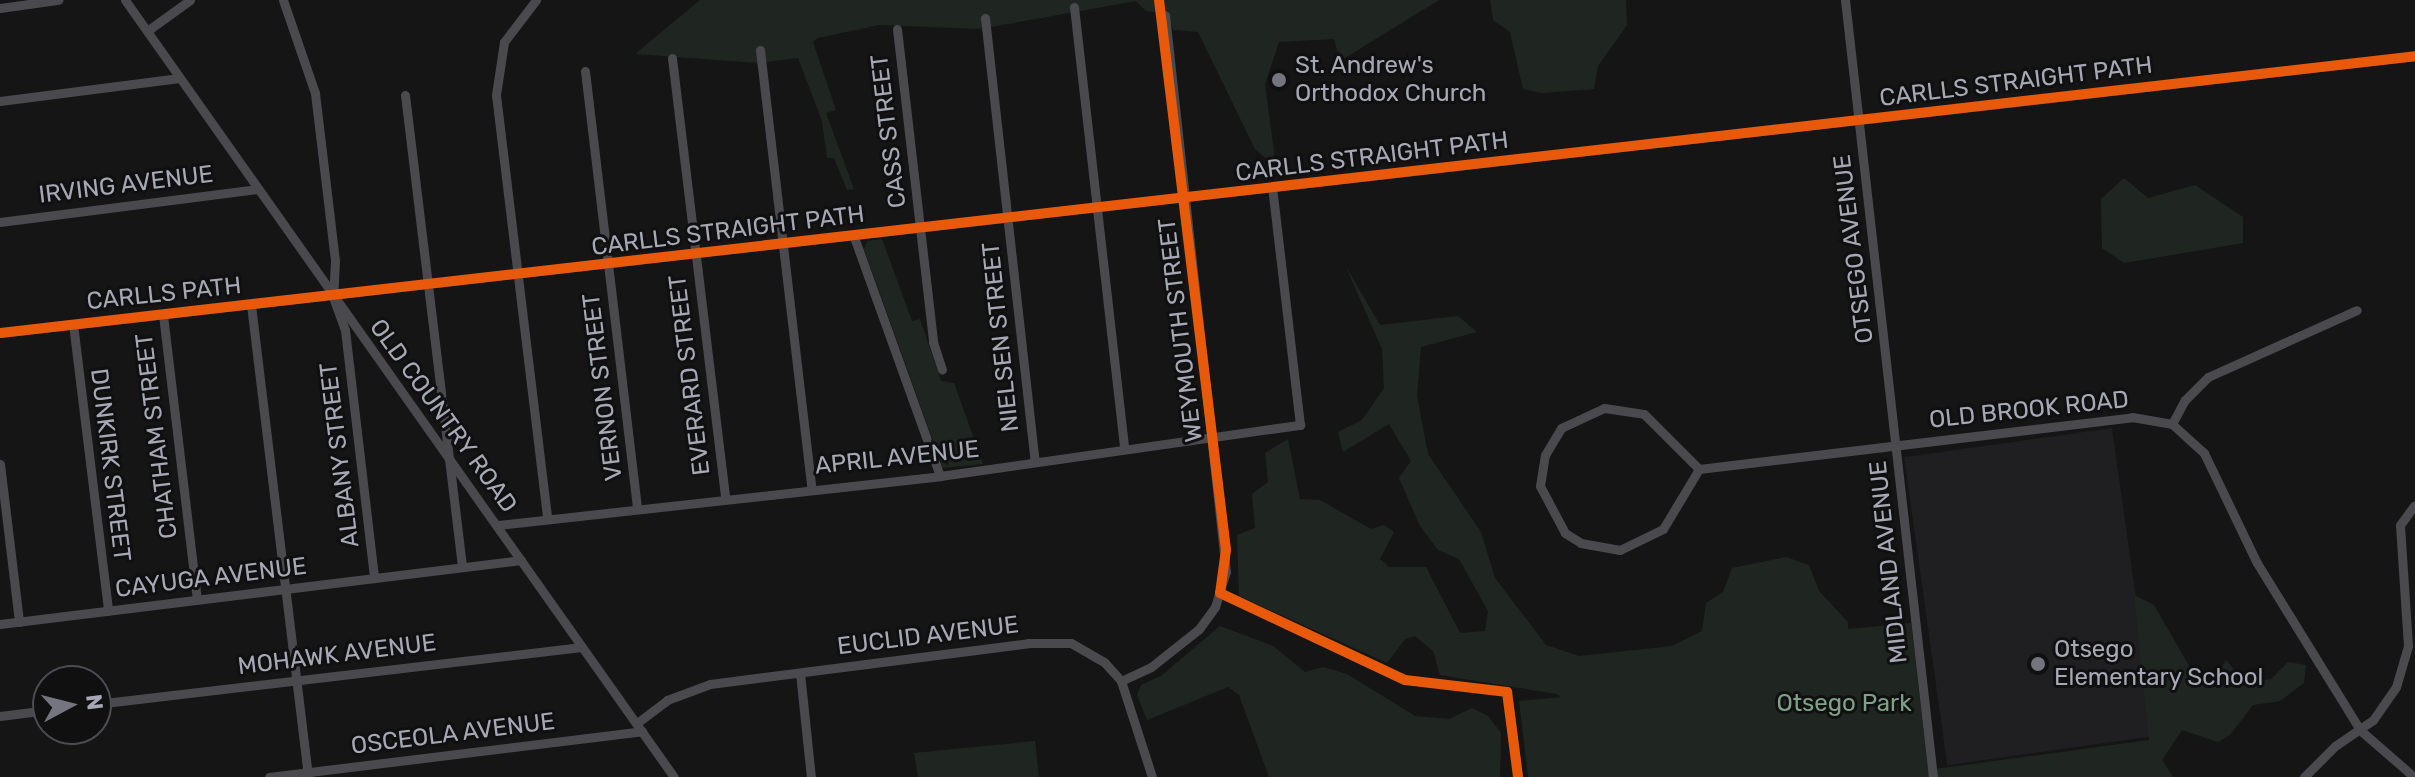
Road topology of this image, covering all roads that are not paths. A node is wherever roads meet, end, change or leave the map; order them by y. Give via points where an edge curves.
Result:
1 (58, 0) edge
2 (125, 0) edge
3 (190, 0) edge
4 (283, 0) edge
5 (536, 0) edge
6 (1845, 0) edge
7 (1074, 7) dead end
8 (0, 8) edge
9 (1165, 15) dead end
10 (985, 18) dead end
11 (897, 29) dead end
12 (147, 31) junction
13 (760, 50) dead end
14 (2415, 56) edge
15 (672, 58) dead end
16 (585, 71) dead end
17 (180, 78) junction
18 (405, 95) dead end
19 (0, 101) edge
20 (1860, 120) junction
21 (1272, 188) junction
22 (257, 189) junction
23 (1186, 198) junction
24 (1096, 209) junction
25 (1008, 219) junction
26 (0, 222) edge
27 (921, 229) junction
28 (854, 237) junction
29 (782, 245) junction
30 (696, 255) junction
31 (608, 265) junction
32 (519, 276) junction
33 (428, 286) junction
34 (333, 297) junction
35 (251, 305) junction
36 (2357, 310) dead end
37 (163, 315) junction
38 (73, 324) junction
39 (0, 333) edge
40 (942, 370) dead end
41 (2172, 424) junction
42 (1213, 436) junction
43 (1897, 445) junction
44 (1124, 447) junction
45 (449, 460) junction
46 (1035, 461) junction
47 (0, 464) edge
48 (1699, 469) junction
49 (940, 476) junction
50 (811, 487) junction
51 (725, 496) junction
52 (2414, 506) edge
53 (637, 507) junction
54 (547, 519) junction
55 (498, 525) junction
56 (521, 560) junction
57 (462, 567) junction
58 (374, 578) junction
59 (286, 588) junction
60 (197, 599) junction
61 (108, 611) junction
62 (19, 622) junction
63 (0, 624) edge
64 (582, 647) junction
65 (800, 673) junction
66 (296, 679) junction
67 (1121, 681) junction
68 (1507, 692) dead end
69 (112, 702) edge
70 (32, 712) edge
71 (0, 716) edge
72 (640, 727) junction
73 (2360, 730) junction
74 (1932, 774) edge
75 (308, 775) edge
76 (269, 777) edge
77 (674, 777) edge
78 (811, 777) edge
79 (1152, 777) edge
80 (1518, 777) edge
81 (2304, 777) edge
82 (2414, 777) edge

1 - 8 street
2 - 12 street, OLD COUNTRY ROAD
3 - 12 street
4 - 34 street, ALBANY STREET via 315,93 335,261
5 - 32 street via 512,26 497,74
6 - 20 street, OTSEGO AVENUE
7 - 24 street
9 - 23 street, WEYMOUTH STREET
10 - 25 street, NIELSEN STREET
11 - 27 street, CASS STREET
12 - 17 street, OLD COUNTRY ROAD
13 - 29 street
14 - 20 street, CARLLS STRAIGHT PATH
15 - 30 street, EVERARD STREET
16 - 31 street, VERNON STREET
17 - 19 street
17 - 22 street, OLD COUNTRY ROAD
18 - 33 street
20 - 21 street, CARLLS STRAIGHT PATH
20 - 43 street, OTSEGO AVENUE
21 - 23 street, CARLLS STRAIGHT PATH
21 - 42 street, APRIL AVENUE via 1300,425
22 - 26 street, IRVING AVENUE
22 - 34 street, OLD COUNTRY ROAD
23 - 24 street, CARLLS STRAIGHT PATH
23 - 42 street, WEYMOUTH STREET
24 - 25 street, CARLLS STRAIGHT PATH
24 - 44 street
25 - 27 street, CARLLS STRAIGHT PATH
25 - 46 street, NIELSEN STREET
27 - 28 street, CARLLS STRAIGHT PATH
27 - 40 street, CASS STREET via 933,342
28 - 29 street, CARLLS STRAIGHT PATH
28 - 49 street
29 - 30 street, CARLLS STRAIGHT PATH
29 - 50 street
30 - 31 street, CARLLS STRAIGHT PATH
30 - 51 street, EVERARD STREET
31 - 32 street, CARLLS STRAIGHT PATH
31 - 53 street, VERNON STREET
32 - 33 street, CARLLS STRAIGHT PATH
32 - 54 street
33 - 34 street, CARLLS STRAIGHT PATH
33 - 45 street
34 - 35 street, CARLLS PATH
34 - 45 street, OLD COUNTRY ROAD
34 - 58 street, ALBANY STREET via 345,330
35 - 37 street, CARLLS PATH
35 - 59 street
36 - 41 street via 2208,377 2185,400
37 - 38 street, CARLLS PATH
37 - 60 street, CHATHAM STREET
38 - 39 street, CARLLS PATH
38 - 61 street, DUNKIRK STREET
41 - 43 street, OLD BROOK ROAD via 2132,417
41 - 73 street via 2204,453 2257,563
42 - 44 street, APRIL AVENUE
42 - 67 street, WEYMOUTH STREET via 1226,550 1222,589 1199,629 1151,667
43 - 48 street, OLD BROOK ROAD
43 - 74 street, MIDLAND AVENUE
44 - 46 street, APRIL AVENUE
45 - 55 street, OLD COUNTRY ROAD
45 - 57 street
46 - 49 street, APRIL AVENUE
47 - 62 street
48 - 48 street via 1644,414 1604,408 1574,418 1552,440 1539,470 1540,486 1565,533 1590,546 1620,550 1663,529
49 - 50 street, APRIL AVENUE
50 - 51 street, APRIL AVENUE
51 - 53 street, APRIL AVENUE
52 - 73 street via 2400,525 2408,622 2404,666 2386,705
53 - 54 street, APRIL AVENUE
54 - 55 street, APRIL AVENUE
55 - 56 street, OLD COUNTRY ROAD
56 - 57 street, CAYUGA AVENUE
56 - 64 street, OLD COUNTRY ROAD
57 - 58 street, CAYUGA AVENUE
58 - 59 street, CAYUGA AVENUE
59 - 60 street, CAYUGA AVENUE
59 - 66 street
60 - 61 street, CAYUGA AVENUE
61 - 62 street, CAYUGA AVENUE
62 - 63 street, CAYUGA AVENUE
64 - 66 street, MOHAWK AVENUE
64 - 72 street, OLD COUNTRY ROAD
65 - 67 street, EUCLID AVENUE via 1052,642 1089,651
65 - 72 street, EUCLID AVENUE via 710,684 667,700
65 - 78 street
66 - 69 street, MOHAWK AVENUE
66 - 75 street
67 - 79 street, EUCLID AVENUE
68 - 80 street
70 - 71 street
72 - 75 street, OSCEOLA AVENUE
72 - 77 street, OLD COUNTRY ROAD
73 - 81 street
73 - 82 street
75 - 76 street, OSCEOLA AVENUE

